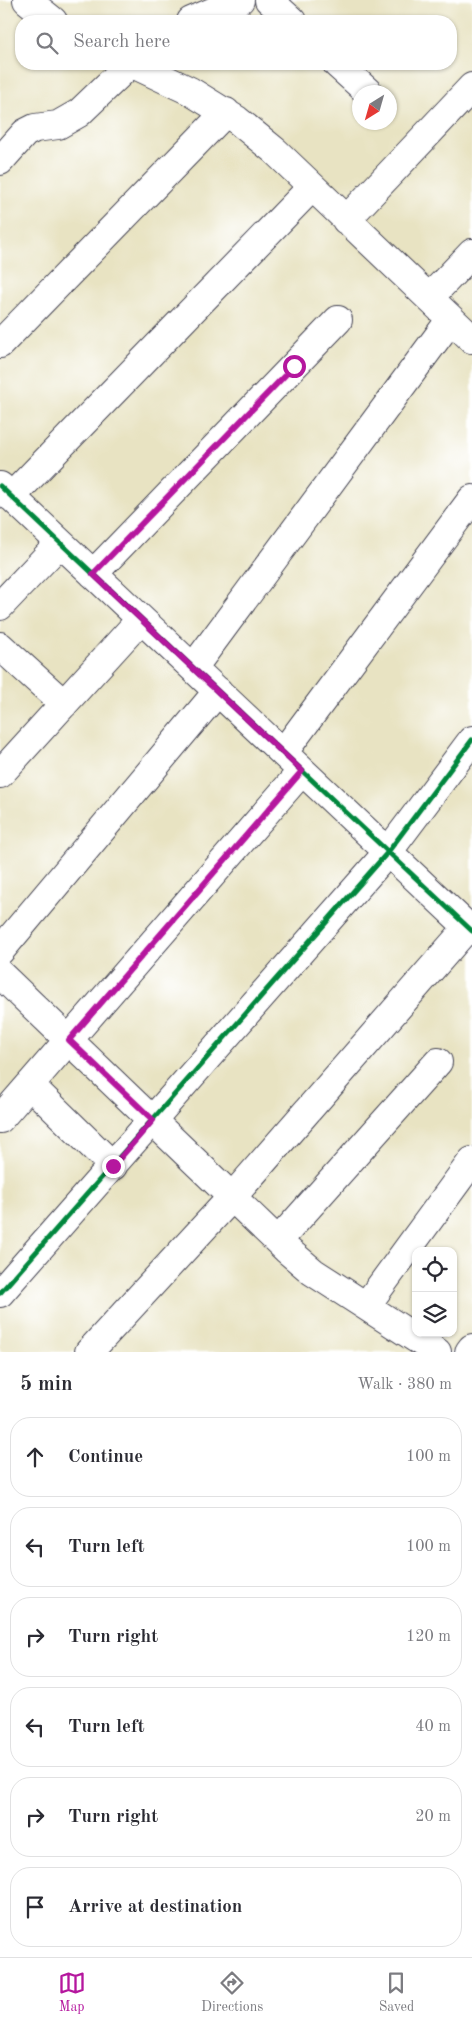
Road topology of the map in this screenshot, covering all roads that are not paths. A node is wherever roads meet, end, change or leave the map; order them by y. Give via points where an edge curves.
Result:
1 (240, 0) edge
2 (269, 0) edge
3 (205, 15) edge
4 (285, 15) edge
5 (124, 70) edge
6 (144, 70) edge
7 (344, 70) edge
8 (360, 85) edge
9 (472, 87) edge
10 (226, 112) junction
11 (0, 161) edge
12 (312, 188) junction
13 (346, 220) junction
14 (472, 254) edge
15 (429, 298) junction
16 (451, 319) junction
17 (338, 320) dead end
18 (472, 339) edge
19 (0, 344) edge
20 (6, 491) edge
21 (472, 499) edge
22 (60, 543) junction
23 (93, 574) junction
24 (0, 606) edge
25 (141, 619) junction
26 (0, 646) edge
27 (193, 668) junction
28 (218, 691) junction
29 (64, 704) junction
30 (472, 740) edge
31 (293, 762) junction
32 (0, 774) edge
33 (388, 852) junction
34 (470, 929) edge
35 (0, 951) edge
36 (0, 974) edge
37 (69, 1040) junction
38 (438, 1062) dead end
39 (30, 1085) junction
40 (0, 1119) edge
41 (153, 1120) junction
42 (472, 1161) edge
43 (113, 1166) junction
44 (232, 1196) junction
45 (278, 1241) junction
46 (0, 1293) edge
47 (366, 1306) junction
48 (472, 1348) edge
49 (89, 1352) edge
50 (437, 1352) edge
51 (469, 1352) edge

1 - 3 street
2 - 4 street
5 - 11 street via 68,119 25,133
6 - 10 street
7 - 8 street
9 - 13 street
10 - 12 street via 275,151
10 - 19 street
12 - 13 street
12 - 20 street via 192,311
13 - 15 street
14 - 15 street
15 - 16 street
16 - 18 street
16 - 27 street
17 - 23 street
20 - 22 street
21 - 31 street via 412,580
22 - 23 street
22 - 24 street
23 - 25 street
25 - 27 street
25 - 29 street
26 - 29 street
27 - 28 street
28 - 31 street
28 - 35 street
29 - 32 street
30 - 33 street
31 - 33 street
31 - 37 street
33 - 34 street
33 - 41 street
34 - 44 street
36 - 37 street
37 - 39 street
37 - 41 street
38 - 45 street
39 - 40 street
39 - 43 street
41 - 43 street
41 - 44 street
42 - 47 street
43 - 46 street
44 - 45 street
44 - 49 street
45 - 47 street via 313,1272
47 - 50 street
48 - 51 street

